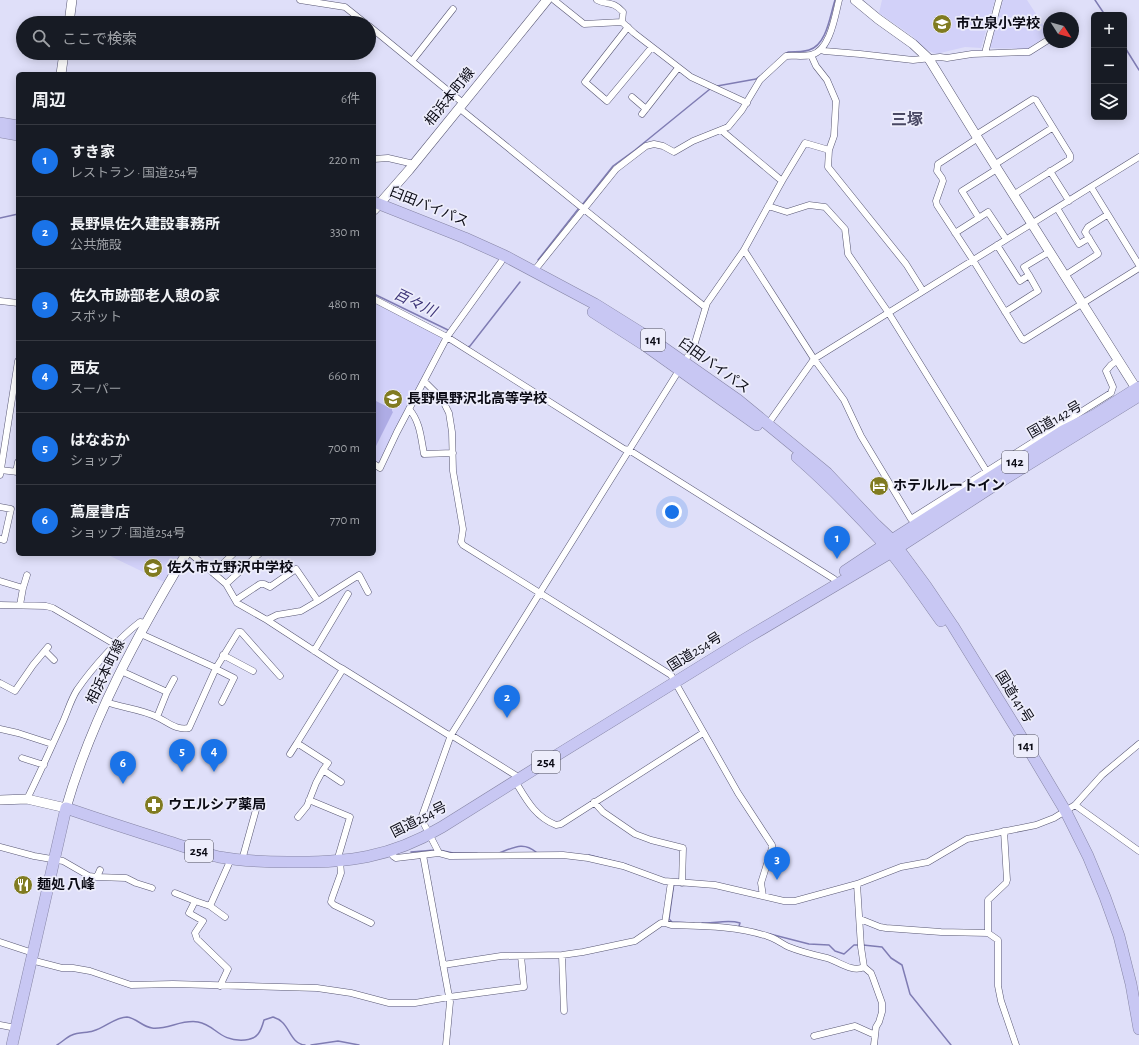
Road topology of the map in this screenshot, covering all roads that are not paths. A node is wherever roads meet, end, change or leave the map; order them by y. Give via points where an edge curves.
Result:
1 (72, 0) edge
2 (300, 0) edge
3 (547, 0) edge
4 (554, 0) edge
5 (596, 0) edge
6 (840, 0) edge
7 (855, 0) edge
8 (999, 0) edge
9 (454, 9) dead end
10 (70, 16) edge
11 (356, 16) edge
12 (622, 22) junction
13 (628, 27) junction
14 (376, 32) edge
15 (1043, 43) edge
16 (652, 47) junction
17 (821, 50) junction
18 (985, 53) junction
19 (811, 55) junction
20 (929, 59) junction
21 (63, 60) edge
22 (412, 61) junction
23 (678, 68) junction
24 (61, 72) edge
25 (632, 97) dead end
26 (747, 103) junction
27 (461, 105) junction
28 (0, 123) edge
29 (16, 126) edge
30 (1052, 128) junction
31 (721, 130) junction
32 (0, 132) edge
33 (16, 135) edge
34 (976, 137) junction
35 (829, 150) junction
36 (1139, 157) edge
37 (376, 158) edge
38 (414, 164) junction
39 (995, 167) junction
40 (1050, 171) junction
41 (782, 181) junction
42 (1091, 187) junction
43 (1013, 195) junction
44 (1069, 201) junction
45 (376, 206) edge
46 (768, 206) junction
47 (376, 207) edge
48 (376, 207) edge
49 (584, 208) junction
50 (1057, 208) junction
51 (1107, 215) junction
52 (979, 218) junction
53 (1032, 224) junction
54 (955, 233) junction
55 (1089, 238) junction
56 (1006, 239) junction
57 (997, 245) junction
58 (744, 250) junction
59 (1049, 252) junction
60 (973, 260) junction
61 (501, 262) junction
62 (1139, 267) edge
63 (534, 271) junction
64 (1029, 275) junction
65 (1064, 276) junction
66 (923, 291) junction
67 (376, 300) edge
68 (0, 301) edge
69 (16, 304) edge
70 (1082, 304) junction
71 (705, 307) junction
72 (888, 312) junction
73 (1006, 312) junction
74 (447, 337) junction
75 (814, 359) junction
76 (1118, 360) junction
77 (682, 365) junction
78 (424, 381) junction
79 (16, 388) edge
80 (1138, 391) edge
81 (15, 402) edge
82 (409, 408) junction
83 (768, 424) junction
84 (629, 450) junction
85 (453, 453) junction
86 (376, 465) edge
87 (0, 472) edge
88 (16, 472) edge
89 (989, 475) junction
90 (0, 507) edge
91 (0, 539) edge
92 (891, 546) junction
93 (185, 556) edge
94 (193, 556) edge
95 (231, 556) edge
96 (257, 556) edge
97 (213, 573) junction
98 (27, 575) dead end
99 (834, 579) junction
100 (0, 580) edge
101 (226, 584) junction
102 (23, 588) junction
103 (368, 592) dead end
104 (540, 593) junction
105 (348, 594) dead end
106 (236, 600) junction
107 (318, 602) junction
108 (0, 605) edge
109 (20, 605) junction
110 (267, 620) junction
111 (146, 623) junction
112 (140, 634) junction
113 (745, 639) junction
114 (116, 645) junction
115 (314, 651) junction
116 (223, 655) junction
117 (54, 660) dead end
118 (216, 669) junction
119 (344, 669) junction
120 (121, 670) junction
121 (253, 671) dead end
122 (280, 676) dead end
123 (174, 679) dead end
124 (0, 683) edge
125 (675, 683) junction
126 (168, 692) junction
127 (106, 702) junction
128 (222, 702) dead end
129 (157, 717) junction
130 (0, 729) edge
131 (703, 733) junction
132 (451, 735) junction
133 (297, 743) junction
134 (52, 744) junction
135 (1139, 744) edge
136 (290, 754) dead end
137 (22, 758) dead end
138 (44, 764) junction
139 (323, 770) junction
140 (517, 779) junction
141 (341, 782) dead end
142 (27, 799) junction
143 (0, 800) edge
144 (309, 800) junction
145 (594, 802) junction
146 (1075, 805) junction
147 (257, 806) dead end
148 (66, 808) junction
149 (1062, 814) junction
150 (298, 817) dead end
151 (1004, 831) junction
152 (429, 835) junction
153 (0, 847) edge
154 (390, 851) junction
155 (1139, 851) edge
156 (439, 853) junction
157 (423, 855) junction
158 (55, 859) junction
159 (237, 859) junction
160 (339, 861) junction
161 (100, 870) dead end
162 (97, 877) junction
163 (676, 883) junction
164 (857, 884) junction
165 (152, 888) dead end
166 (175, 893) dead end
167 (763, 896) junction
168 (195, 901) junction
169 (210, 906) junction
170 (225, 917) dead end
171 (860, 919) junction
172 (371, 923) dead end
173 (666, 923) junction
174 (988, 933) junction
175 (0, 942) edge
176 (562, 955) junction
177 (521, 956) junction
178 (32, 957) junction
179 (443, 965) junction
180 (864, 967) junction
181 (220, 986) junction
182 (449, 997) junction
183 (1136, 1001) edge
184 (564, 1012) dead end
185 (0, 1025) edge
186 (16, 1028) junction
187 (1139, 1029) edge
188 (875, 1035) junction
189 (814, 1036) dead end
190 (12, 1045) edge
191 (446, 1045) edge
192 (874, 1045) edge
193 (1016, 1045) edge

1 - 10 main road
2 - 11 street via 345,7
3 - 27 main road, 相浜本町線
4 - 12 street via 584,24
5 - 12 street via 618,6 623,12
6 - 17 street via 828,40
7 - 20 main road
8 - 18 street
9 - 22 street
12 - 13 street
13 - 16 street
13 - 16 street via 585,82 607,101
14 - 22 street
15 - 18 street via 1029,52
16 - 23 street
17 - 19 street
17 - 20 street via 905,60
18 - 20 street
19 - 26 street via 786,56 760,80
19 - 35 street via 827,80 836,101 834,136
20 - 34 main road
21 - 24 main road
22 - 27 street
23 - 25 street via 644,112
23 - 26 street via 694,79
26 - 31 street via 728,127
27 - 38 main road, 相浜本町線
27 - 49 street
28 - 29 highway
30 - 34 street via 1033,99
30 - 39 street
30 - 40 street via 1070,155 1070,159
31 - 41 street
31 - 49 street via 674,152 654,144 646,146 616,169
32 - 33 highway
34 - 39 main road
34 - 54 street via 938,164 937,171 943,181 936,201
35 - 41 street via 805,143
35 - 66 street via 830,169 906,264
36 - 42 street
37 - 38 street
38 - 45 main road, 相浜本町線
39 - 43 main road
39 - 52 street via 962,191
40 - 43 street
40 - 44 street
41 - 46 street
42 - 44 street
42 - 51 street
43 - 53 main road
44 - 50 street
46 - 58 street
46 - 72 street via 787,212 809,205 826,207 845,229 848,254
47 - 61 highway, 臼田バイパス / 141
48 - 63 highway, 臼田バイパス / 141 via 465,238
49 - 63 street
49 - 71 street
50 - 53 street
50 - 55 street via 1079,244
51 - 55 street via 1088,227 1086,232
51 - 62 street
52 - 54 street
52 - 56 street via 988,212
53 - 56 street
53 - 59 main road
54 - 60 street
55 - 65 street via 1098,254
56 - 57 street
57 - 60 street
57 - 64 street via 1020,281
58 - 71 street
58 - 75 street
59 - 64 street via 1024,267
59 - 65 main road
60 - 66 street
60 - 73 street
61 - 74 street
61 - 77 highway, 臼田バイパス / 141 via 591,310 646,346
62 - 70 street
63 - 77 highway, 臼田バイパス / 141 via 651,339
64 - 73 street via 1038,291
65 - 70 main road
66 - 72 street
67 - 74 street
68 - 69 street
70 - 73 street via 1024,340
70 - 76 main road
71 - 77 street via 694,346
72 - 75 street
72 - 89 street
74 - 78 street
74 - 84 street
75 - 83 street
75 - 89 street via 844,400 861,436 911,519
76 - 80 main road
76 - 89 street via 1106,371 1113,387 1111,393
77 - 83 highway, 臼田バイパス / 141
77 - 84 street
77 - 92 highway, 臼田バイパス / 141 via 802,461
78 - 82 street
78 - 85 street via 442,399 449,413
79 - 81 street
80 - 89 highway, 国道142号 / 142
80 - 92 highway, 国道142号 / 142
81 - 87 street
82 - 85 street via 415,414 424,454
82 - 86 street via 380,468
83 - 92 highway, 臼田バイパス / 141 via 827,473 876,525
84 - 99 street
84 - 104 street
85 - 104 street via 453,471 463,529 461,542
87 - 88 street
89 - 92 highway, 国道142号 / 142
90 - 91 street via 11,509 4,540
92 - 99 highway, 国道254号 / 254
92 - 113 highway, 国道254号 / 254
92 - 149 highway, 国道141号 / 141 via 947,630
93 - 111 main road, 相浜本町線
94 - 97 street
95 - 97 street
96 - 101 street
97 - 101 street
98 - 102 street
99 - 113 highway, 国道254号 / 254
100 - 102 street
101 - 106 street
102 - 109 street
103 - 107 street via 359,575
104 - 125 street via 671,676
104 - 132 street
105 - 115 street
106 - 107 street via 260,584 270,587 296,569
106 - 110 street
107 - 110 street via 301,611 277,615
108 - 109 street
109 - 114 street via 53,608
110 - 115 street
111 - 112 main road, 相浜本町線
111 - 114 street via 140,622
112 - 118 street
112 - 120 main road, 相浜本町線
113 - 125 highway, 国道254号 / 254
114 - 134 street via 77,690
115 - 119 street
116 - 118 street
116 - 121 street
116 - 122 street via 238,632 241,632
117 - 124 street via 46,649 14,691
118 - 128 street via 234,678
118 - 129 street via 189,728 177,727
119 - 132 street
119 - 133 street
120 - 126 street
120 - 127 main road, 相浜本町線
123 - 126 street
125 - 131 street
125 - 140 highway, 国道254号 / 254
126 - 129 street
127 - 129 street
127 - 148 main road, 相浜本町線
130 - 134 street
131 - 145 street
131 - 167 street via 772,845 761,884
132 - 140 street
132 - 152 street via 422,816
133 - 136 street
133 - 139 street via 328,762
134 - 138 street
135 - 146 street via 1102,775
137 - 138 street
138 - 142 street
139 - 141 street
139 - 144 street
140 - 145 street via 536,813 556,825
140 - 152 highway, 国道254号 / 254
142 - 143 main road
142 - 148 main road
144 - 150 street
144 - 160 street via 350,817
145 - 163 street via 635,834 683,848
146 - 149 street
146 - 155 street
147 - 159 street
148 - 158 highway
148 - 159 highway, 国道254号 / 254 via 195,850
149 - 151 street via 1036,825
149 - 183 highway, 国道141号 / 141 via 1125,960
151 - 164 street via 967,839 928,862 889,870
151 - 174 street via 1007,880 988,900
152 - 154 highway, 国道254号 / 254
152 - 156 street
153 - 158 street
154 - 157 street via 396,858
154 - 160 highway, 国道254号 / 254
156 - 157 street
156 - 163 street via 450,856 563,855 588,858
157 - 179 street
158 - 162 street via 63,860 89,876
158 - 178 highway
159 - 160 highway, 国道254号 / 254
159 - 169 street
160 - 172 street via 341,873 331,902
161 - 162 street
162 - 165 street via 126,878
163 - 167 street via 715,885
163 - 173 street
164 - 167 street via 795,901
164 - 171 street
166 - 168 street
168 - 169 street
168 - 181 street via 186,912 206,923 195,933 197,939 228,969
169 - 170 street
171 - 174 street via 880,928
171 - 180 street
173 - 176 street via 635,941
173 - 180 street via 744,930 769,937 807,954 846,966
174 - 193 street via 998,940 998,986
175 - 178 street
176 - 177 street
176 - 184 street
177 - 179 street via 501,956
177 - 182 street via 524,987
178 - 181 street via 62,968 90,971 131,984
178 - 186 highway
179 - 182 street
180 - 188 street via 873,978 882,1003 881,1017
181 - 182 street via 317,988 351,993 389,1003
182 - 191 street
183 - 187 highway, 国道141号 / 141
185 - 186 street
186 - 190 highway
188 - 189 street via 855,1026
188 - 192 street

